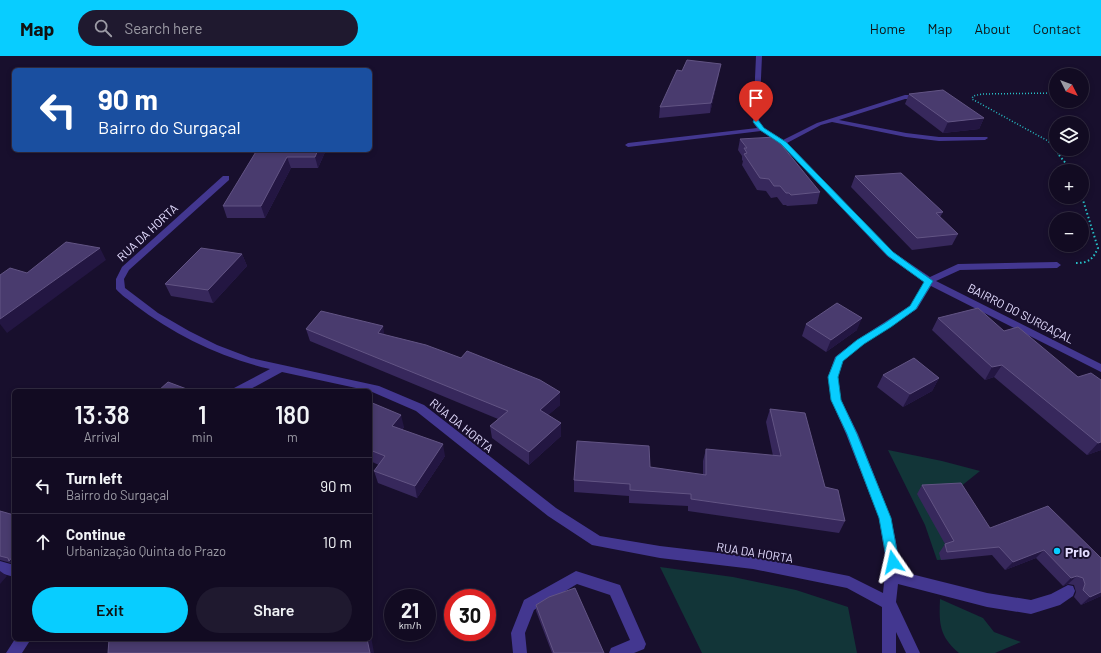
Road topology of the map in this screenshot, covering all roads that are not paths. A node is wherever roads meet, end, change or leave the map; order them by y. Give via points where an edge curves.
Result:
1 (759, 56) edge
2 (925, 97) edge
3 (831, 120) junction
4 (762, 129) junction
5 (985, 138) dead end
6 (783, 143) junction
7 (628, 145) dead end
8 (226, 178) dead end
9 (1057, 265) road end
10 (928, 281) junction
11 (1101, 368) edge
12 (279, 369) junction
13 (242, 389) edge
14 (0, 567) edge
15 (12, 570) edge
16 (892, 576) junction
17 (1068, 591) dead end
18 (889, 603) junction
19 (22, 641) edge
20 (13, 653) edge
21 (520, 653) edge
22 (616, 653) edge
23 (889, 653) edge
24 (914, 653) edge

1 - 4 street via 756,122
2 - 3 street via 905,97
3 - 5 street via 906,135
3 - 6 street via 818,124
4 - 6 street, BAIRRO DO SURGAÇAL
4 - 7 street
6 - 10 street, BAIRRO DO SURGAÇAL via 890,254
8 - 12 street, RUA DA HORTA via 125,269 120,279 121,289 186,334 249,362
9 - 10 street via 958,267
10 - 11 street, BAIRRO DO SURGAÇAL
10 - 16 street via 914,307 860,342 839,359 833,377 836,400 885,518 893,562
12 - 13 street
12 - 18 street, RUA DA HORTA via 379,390 420,408 546,508 597,541 660,552 753,563 849,582
14 - 15 street
16 - 17 street via 986,600 1031,607 1055,600
16 - 18 street
18 - 23 street
18 - 24 street
19 - 20 street
21 - 22 street via 518,633 529,605 576,577 615,590 639,644

